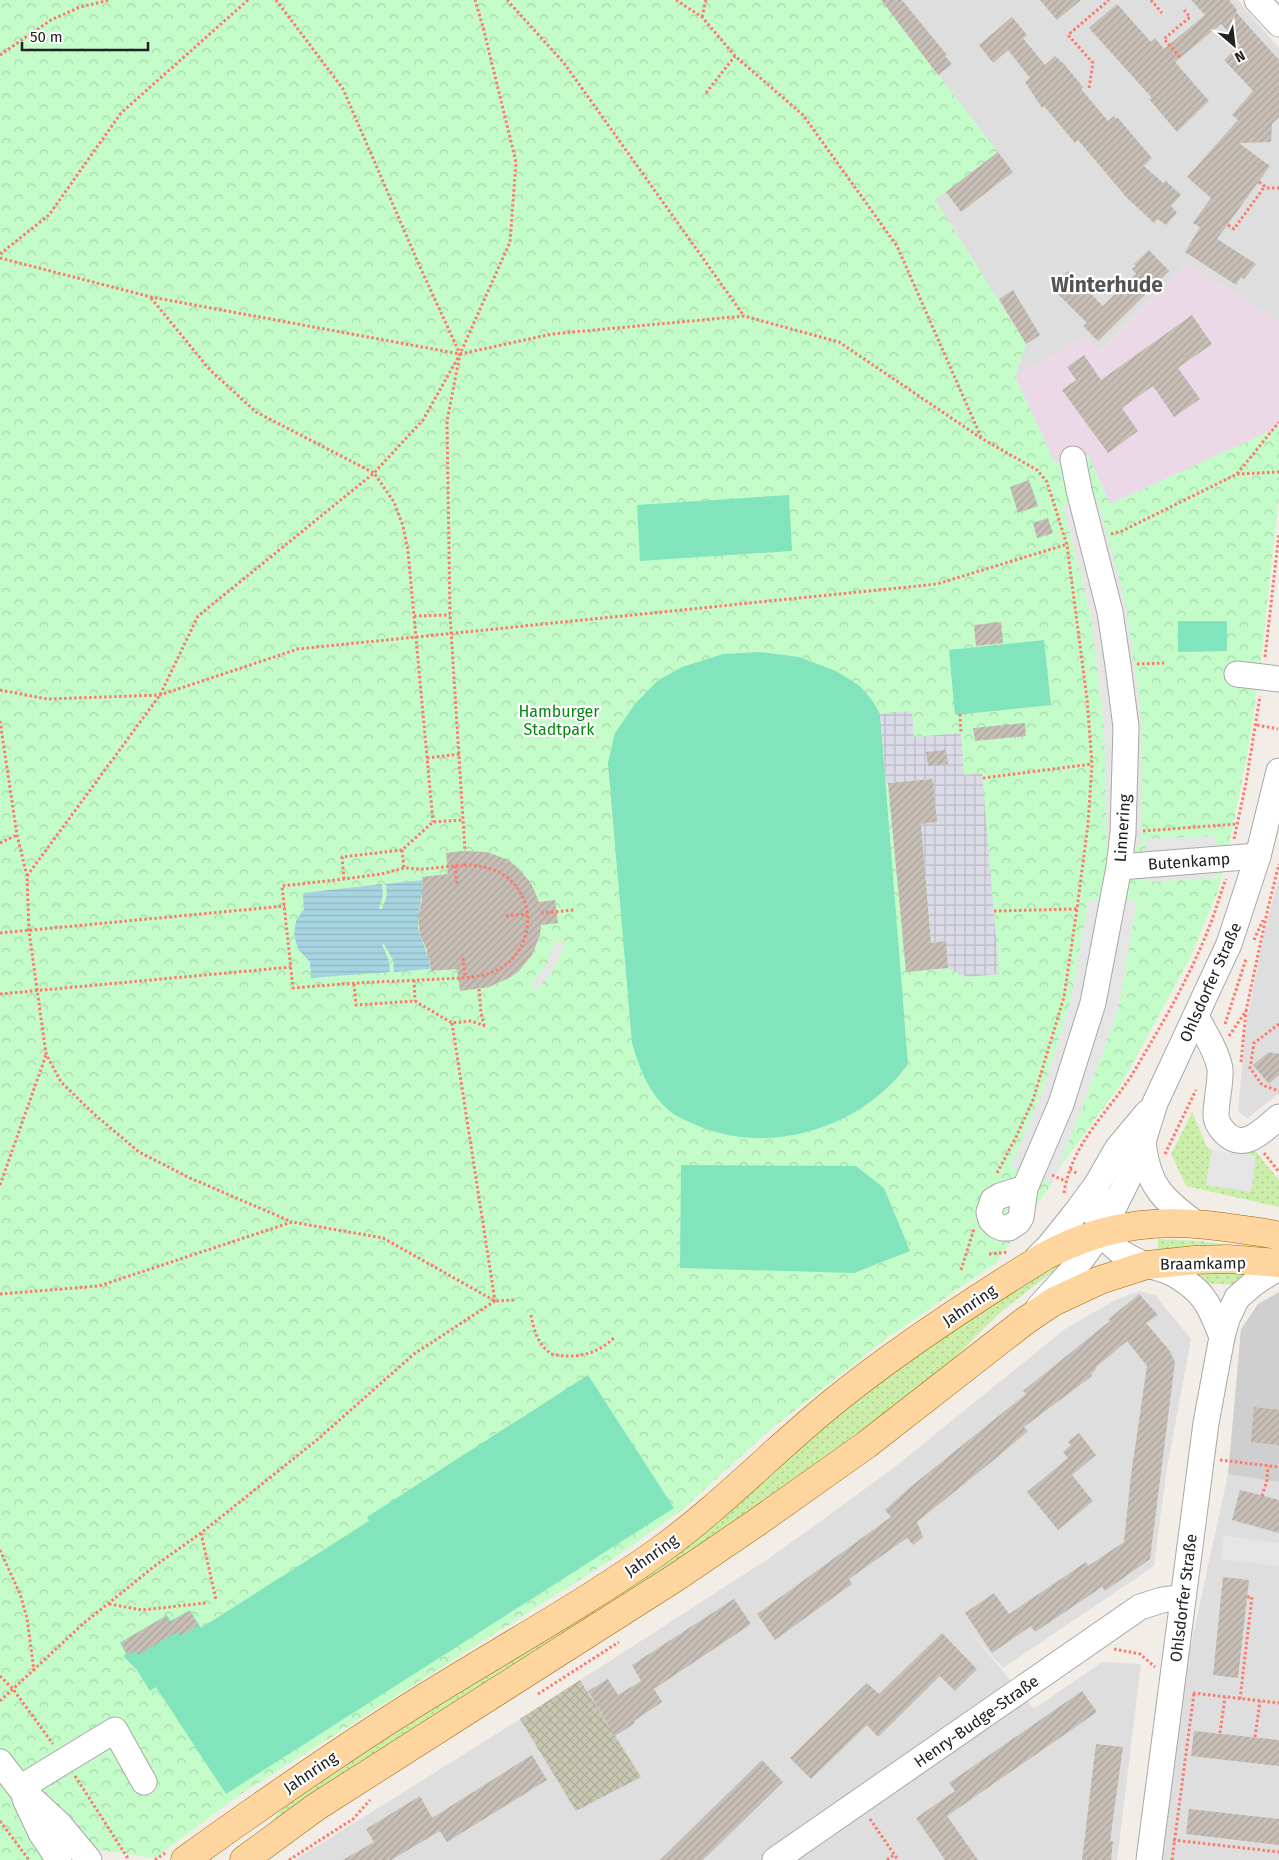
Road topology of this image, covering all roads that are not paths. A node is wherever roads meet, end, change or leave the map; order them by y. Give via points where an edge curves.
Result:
1 (1258, 0) edge
2 (1279, 24) edge
3 (1073, 459) dead end
4 (1238, 674) dead end
5 (1279, 679) edge
6 (1277, 785) edge
7 (1269, 860) edge
8 (1119, 867) junction
9 (1196, 1016) junction
10 (1155, 1103) junction
11 (1279, 1117) edge
12 (1143, 1142) junction
13 (1087, 1179) junction
14 (1025, 1188) dead end
15 (1195, 1223) junction
16 (1102, 1232) junction
17 (1279, 1236) edge
18 (1016, 1259) junction
19 (1279, 1263) edge
20 (1147, 1265) junction
21 (1279, 1267) edge
22 (1024, 1321) junction
23 (1222, 1337) junction
24 (975, 1361) joint
25 (1183, 1597) junction
26 (0, 1762) edge
27 (144, 1782) dead end
28 (20, 1788) junction
29 (1158, 1846) edge
30 (178, 1854) edge
31 (59, 1860) edge
32 (89, 1860) edge
33 (244, 1860) edge
34 (775, 1860) edge

1 - 2 street
3 - 8 street, Linnering via 1110,612 1126,727 1124,832
4 - 5 street
6 - 7 street, Ohlsdorfer Straße
7 - 8 street, Butenkamp
7 - 9 street, Ohlsdorfer Straße
8 - 14 street, Linnering via 1093,1003 1061,1104
9 - 10 street, Ohlsdorfer Straße
9 - 11 street via 1220,1068 1216,1116 1221,1128 1232,1138 1246,1142
10 - 12 street, Ohlsdorfer Straße
10 - 13 street, Ohlsdorfer Straße via 1117,1150
12 - 15 street via 1145,1162 1155,1186 1165,1199
12 - 16 street, Ohlsdorfer Straße
13 - 16 street
13 - 18 street, Ohlsdorfer Straße via 1055,1239
15 - 16 main road, Braamkamp via 1146,1224
15 - 17 main road, Braamkamp
16 - 18 main road, Jahnring
16 - 20 street via 1118,1250
16 - 22 street, Ohlsdorfer Straße via 1064,1281
18 - 30 main road, Jahnring via 834,1401 714,1508 653,1555
19 - 20 main road, Braamkamp via 1228,1259
20 - 22 main road, Braamkamp via 1084,1286
20 - 23 street via 1167,1271 1194,1288 1207,1304
21 - 23 street, Ohlsdorfer Straße via 1237,1298
22 - 24 main road, Braamkamp
23 - 25 street, Ohlsdorfer Straße via 1206,1423
24 - 33 main road, Jahnring via 866,1445 718,1549 316,1807
25 - 29 street, Ohlsdorfer Straße via 1179,1689
25 - 34 street, Henry-Budge-Straße via 1140,1607
26 - 28 street
27 - 28 street via 115,1730
28 - 31 street via 41,1833
28 - 32 street via 59,1824

